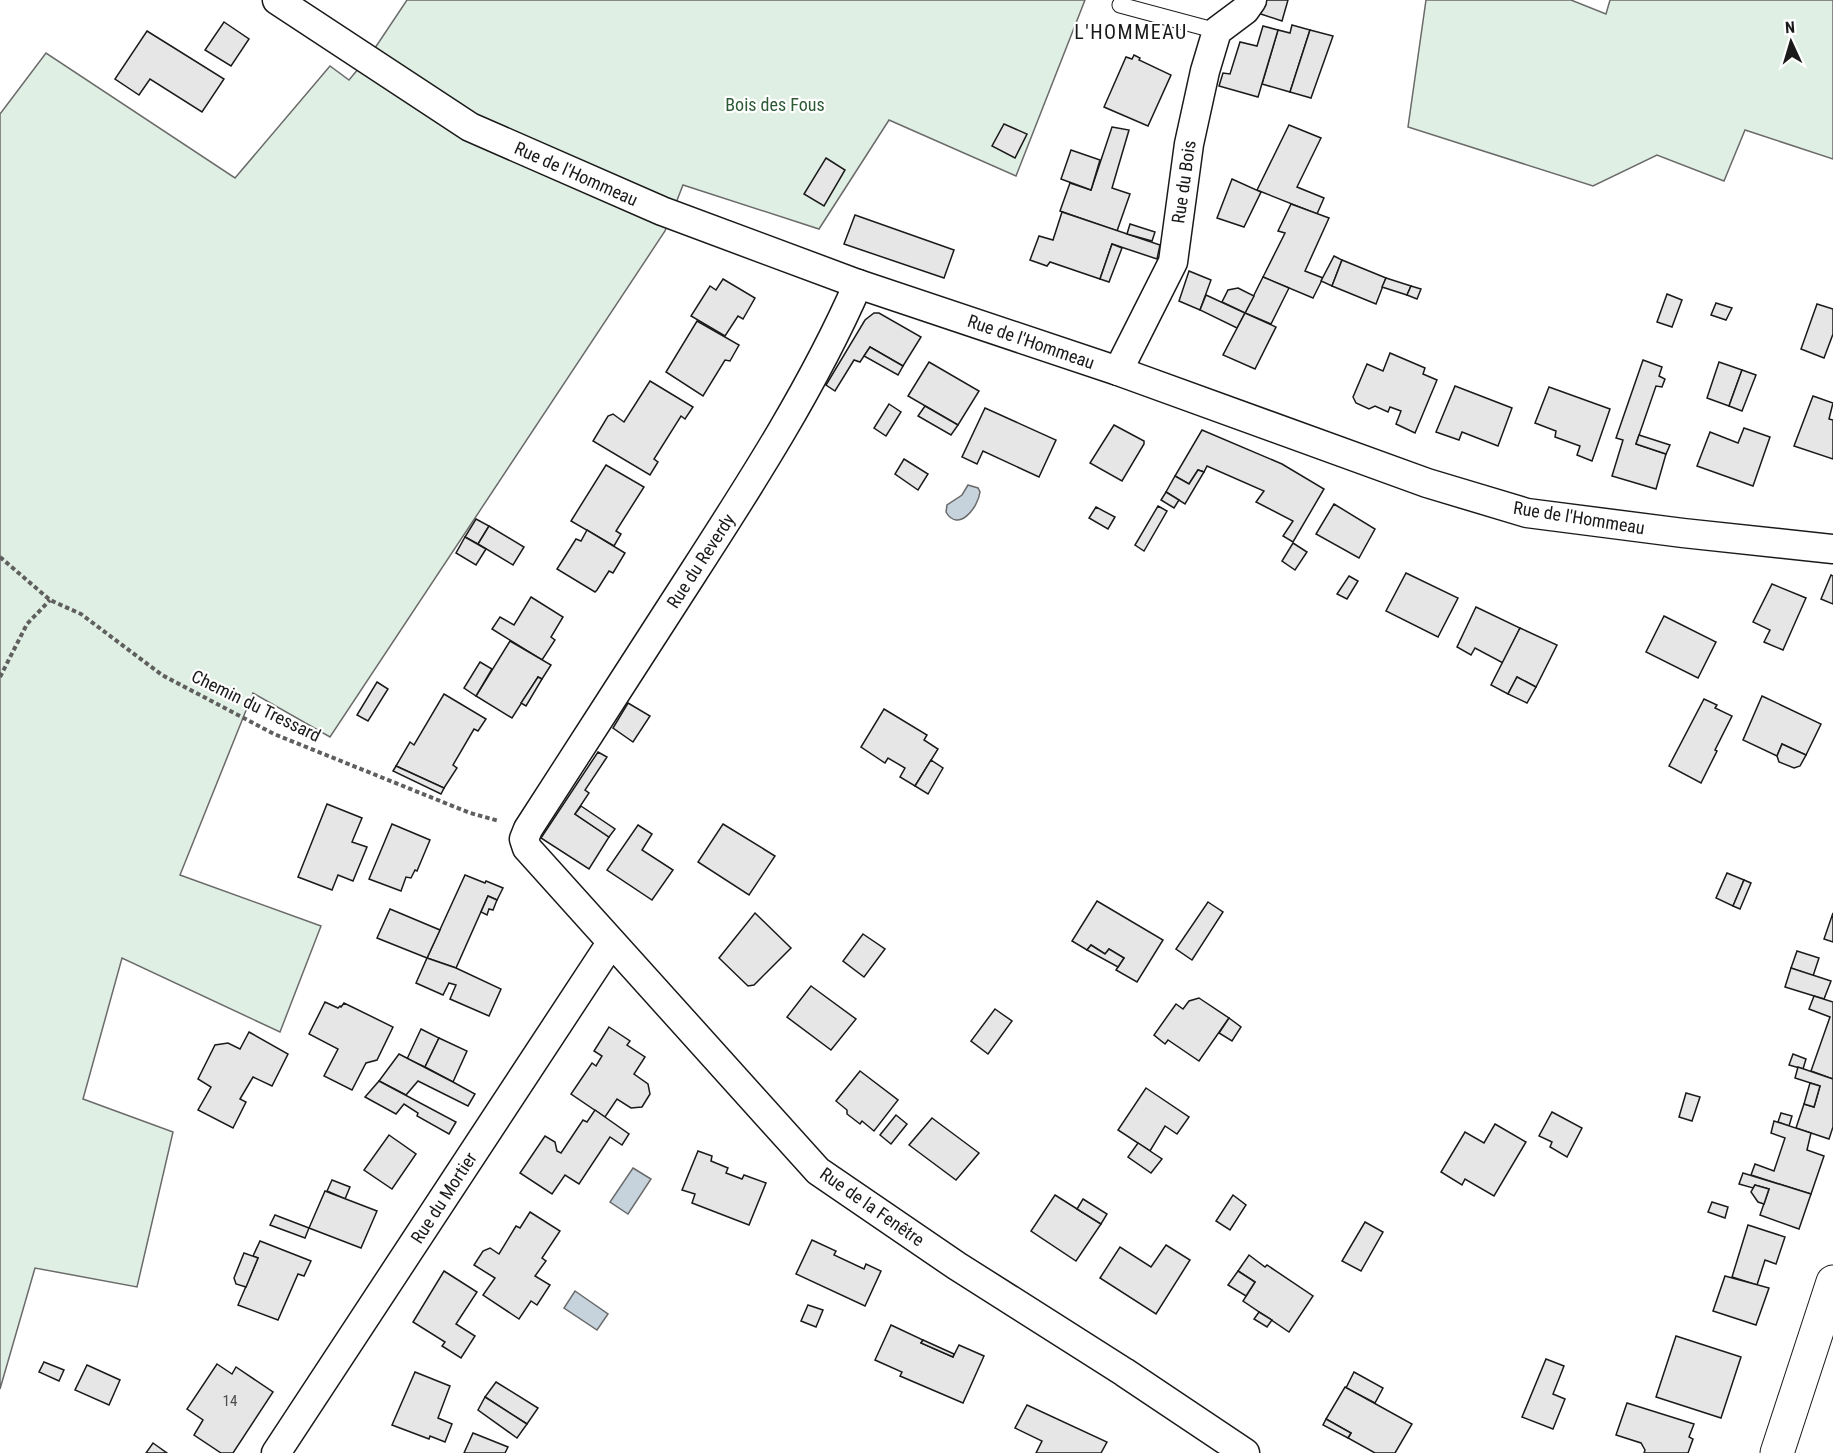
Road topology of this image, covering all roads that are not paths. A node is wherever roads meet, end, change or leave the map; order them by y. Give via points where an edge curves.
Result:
1 (277, 0) edge
2 (1252, 0) edge
3 (1120, 5) dead end
4 (1217, 30) junction
5 (858, 284) junction
6 (1119, 372) junction
7 (1833, 549) edge
8 (528, 829) joint
9 (611, 943) junction
10 (1833, 1282) edge
11 (276, 1453) edge
12 (1245, 1453) edge
13 (1777, 1453) edge

1 - 5 street, Rue de l'Hommeau via 470,127 662,211
2 - 4 street via 1245,10
3 - 4 lane
4 - 6 street, Rue du Bois via 1189,144 1173,262
5 - 6 street, Rue de l'Hommeau
5 - 8 street, Rue du Reverdy via 824,357 740,501
6 - 7 street, Rue de l'Hommeau via 1426,483 1527,513
8 - 9 street, Rue de la Fenêtre via 526,848
9 - 11 street, Rue du Mortier
9 - 12 street, Rue de la Fenêtre via 818,1171
10 - 13 street

